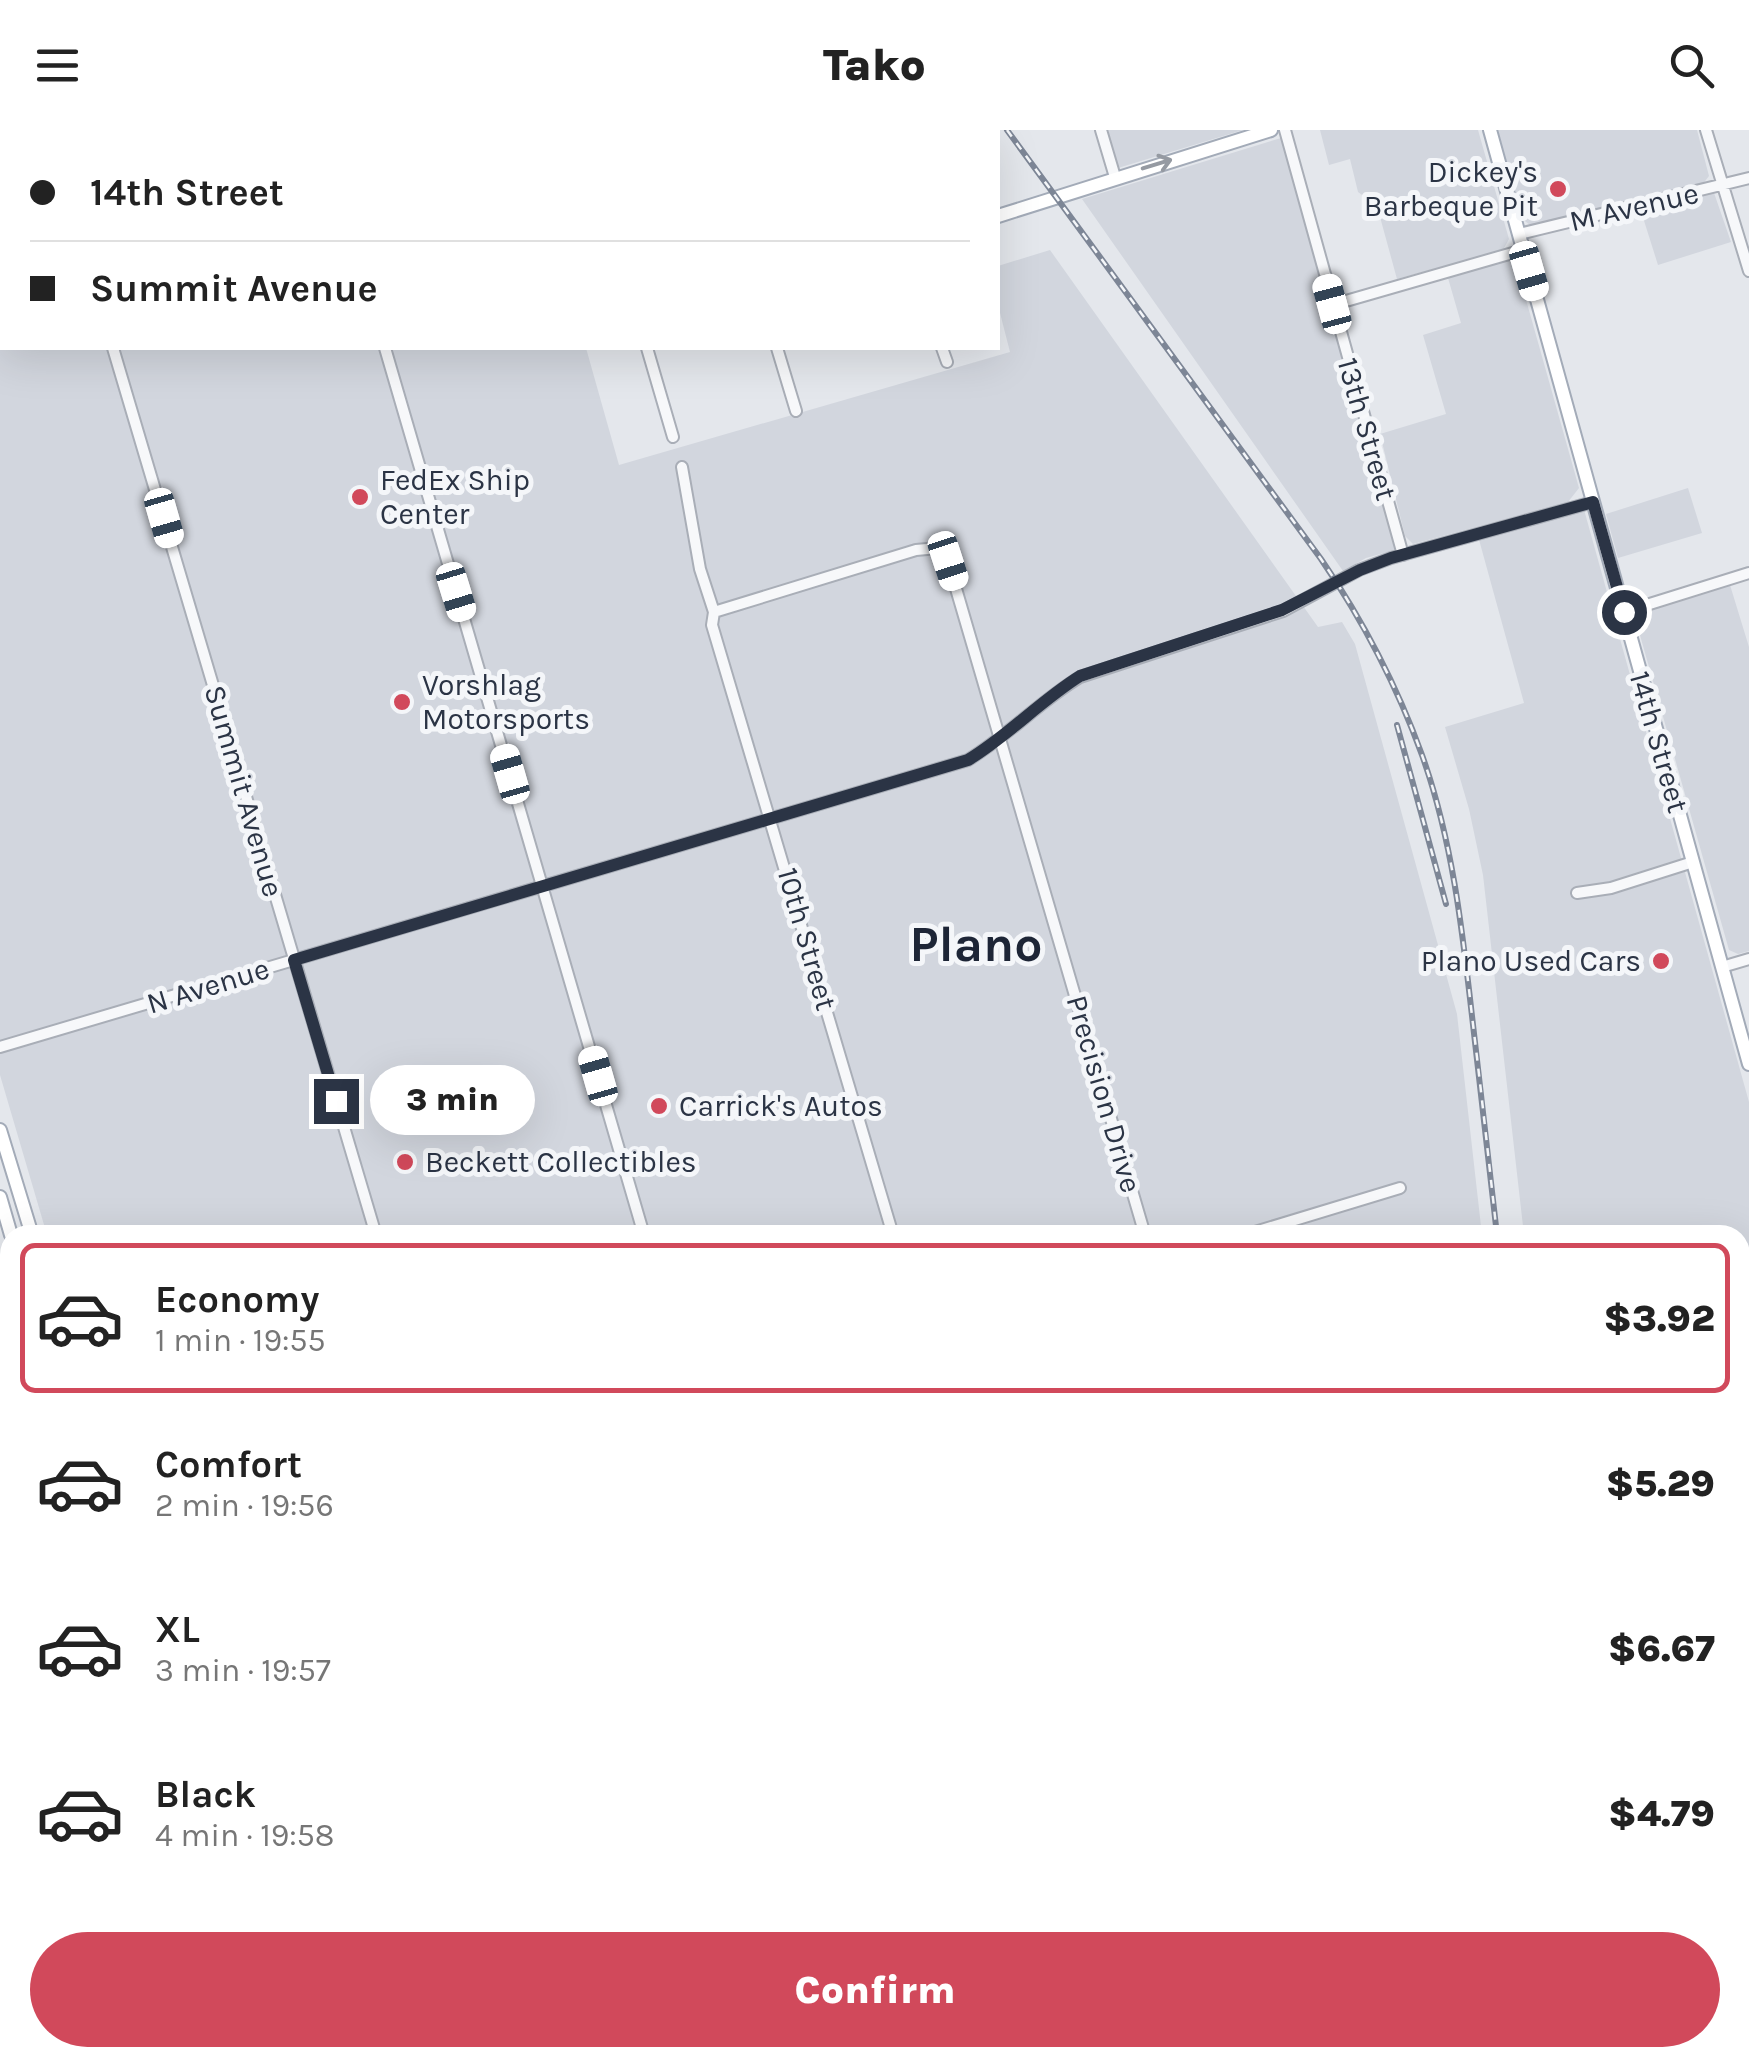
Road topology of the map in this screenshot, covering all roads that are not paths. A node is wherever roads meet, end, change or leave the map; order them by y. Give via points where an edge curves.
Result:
1 (1101, 130) edge
2 (1271, 130) edge
3 (1285, 130) edge
4 (1490, 130) edge
5 (1706, 130) edge
6 (1114, 177) junction
7 (1749, 178) edge
8 (1723, 186) junction
9 (1000, 215) edge
10 (1518, 234) junction
11 (1523, 250) junction
12 (1749, 271) edge
13 (1332, 304) junction
14 (115, 350) edge
15 (386, 350) edge
16 (648, 350) edge
17 (777, 350) edge
18 (943, 350) edge
19 (946, 362) dead end
20 (796, 411) dead end
21 (673, 437) dead end
22 (682, 468) dead end
23 (1593, 502) junction
24 (1403, 554) junction
25 (1749, 573) edge
26 (714, 612) junction
27 (1624, 612) junction
28 (1000, 739) junction
29 (772, 820) junction
30 (1693, 862) junction
31 (543, 887) junction
32 (1577, 893) dead end
33 (1749, 959) edge
34 (294, 960) junction
35 (1722, 967) junction
36 (0, 1047) edge
37 (1749, 1064) edge
38 (0, 1130) edge
39 (1400, 1188) dead end
40 (2, 1203) edge
41 (22, 1203) junction
42 (29, 1225) edge
43 (373, 1225) edge
44 (641, 1225) edge
45 (891, 1225) edge
46 (1143, 1225) edge
47 (1278, 1225) edge

1 - 6 street
6 -> 2 main road
3 - 13 street, 13th Street
4 - 10 main road, 14th Street
5 - 8 street
6 - 9 main road
7 - 8 street, M Avenue
8 - 10 street, M Avenue
8 - 12 street
10 - 11 main road, 14th Street
11 - 13 street
11 - 23 main road, 14th Street
13 - 24 street, 13th Street
14 - 34 street, Summit Avenue
15 - 31 street
16 - 21 street
17 - 20 street
18 - 19 street
22 - 26 street, 10th Street
23 - 24 street, N Avenue
23 - 27 main road, 14th Street
24 - 28 street, N Avenue via 1282,610 1080,676
25 - 27 street
26 - 28 street, Precision Drive via 916,550 945,551
26 - 29 street, 10th Street via 712,624
27 - 30 main road, 14th Street
28 - 29 street, N Avenue via 968,760
28 - 46 street, Precision Drive
29 - 31 street, N Avenue
29 - 45 street, 10th Street
30 - 32 street
30 - 35 main road, 14th Street
31 - 34 street, N Avenue
31 - 44 street
33 - 35 street
34 - 36 street, N Avenue
34 - 43 street, Summit Avenue
35 - 37 main road, 14th Street
38 - 41 main road
39 - 47 street
40 - 41 main road
41 - 42 main road

